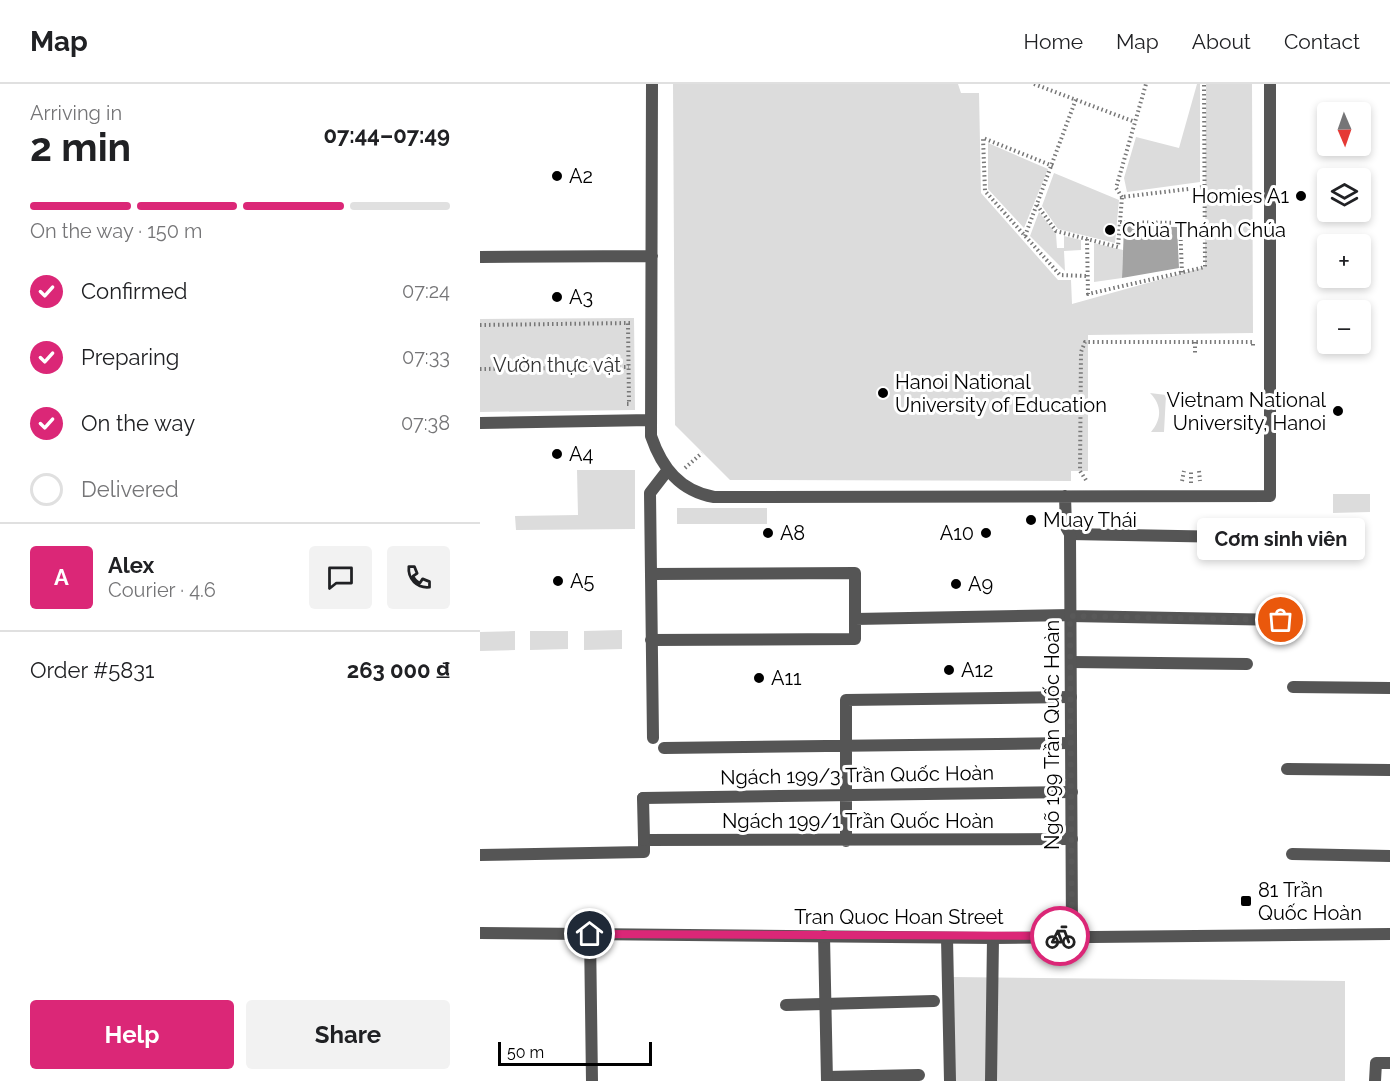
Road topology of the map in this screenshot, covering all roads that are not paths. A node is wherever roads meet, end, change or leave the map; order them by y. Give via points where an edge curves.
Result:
1 (652, 84) edge
2 (1270, 84) edge
3 (651, 256) junction
4 (480, 257) edge
5 (651, 420) junction
6 (480, 423) edge
7 (667, 471) junction
8 (1065, 496) junction
9 (1070, 534) junction
10 (1280, 538) dead end
11 (651, 574) junction
12 (1070, 616) junction
13 (855, 619) junction
14 (1281, 620) dead end
15 (651, 640) junction
16 (1071, 662) junction
17 (1247, 664) dead end
18 (1293, 687) dead end
19 (1390, 688) edge
20 (1071, 697) junction
21 (653, 738) dead end
22 (1071, 743) junction
23 (846, 746) junction
24 (664, 748) dead end
25 (1287, 769) dead end
26 (1390, 770) edge
27 (1072, 792) junction
28 (846, 795) junction
29 (1072, 839) junction
30 (644, 840) junction
31 (846, 841) junction
32 (1292, 854) dead end
33 (480, 855) edge
34 (1390, 856) edge
35 (480, 933) edge
36 (590, 934) junction
37 (1390, 934) edge
38 (824, 936) junction
39 (1072, 936) junction
40 (947, 938) junction
41 (993, 938) junction
42 (934, 1001) dead end
43 (786, 1005) dead end
44 (825, 1005) junction
45 (1390, 1063) edge
46 (919, 1075) dead end
47 (827, 1079) edge
48 (592, 1081) edge
49 (950, 1081) edge
50 (990, 1081) edge
51 (1375, 1081) edge

1 - 3 street
2 - 8 street via 1270,496
3 - 4 street
3 - 5 street
5 - 6 street
5 - 7 street via 651,436
7 - 8 street via 698,494 714,496
7 - 11 street via 650,493
8 - 9 street, Ngõ 199 Trần Quốc Hoàn via 1066,527
9 - 10 street
9 - 12 street, Ngõ 199 Trần Quốc Hoàn
11 - 13 street via 855,573
11 - 15 street
12 - 13 street
12 - 14 street
12 - 16 street, Ngõ 199 Trần Quốc Hoàn
13 - 15 street via 855,639
15 - 21 street
16 - 17 street
16 - 20 street, Ngõ 199 Trần Quốc Hoàn
18 - 19 street
20 - 22 street, Ngõ 199 Trần Quốc Hoàn
20 - 23 street via 846,700
22 - 23 street
22 - 27 street, Ngõ 199 Trần Quốc Hoàn
23 - 24 street
23 - 28 street
25 - 26 street
27 - 28 street, Ngách 199/3 Trần Quốc Hoàn
27 - 29 street, Ngõ 199 Trần Quốc Hoàn
28 - 30 street, Ngách 199/3 Trần Quốc Hoàn via 644,798
28 - 31 street
29 - 31 street, Ngách 199/1 Trần Quốc Hoàn
29 - 39 street, Ngõ 199 Trần Quốc Hoàn
30 - 31 street, Ngách 199/1 Trần Quốc Hoàn
30 - 33 street via 644,852
32 - 34 street
35 - 36 street, Tran Quoc Hoan Street
36 - 38 street, Tran Quoc Hoan Street
36 - 48 street
37 - 39 street, Tran Quoc Hoan Street
38 - 40 street, Tran Quoc Hoan Street
38 - 44 street
39 - 41 street, Tran Quoc Hoan Street
40 - 41 street, Tran Quoc Hoan Street
40 - 49 street
41 - 50 street
42 - 44 street
43 - 44 street
44 - 47 street
45 - 51 street via 1376,1063
46 - 47 street

